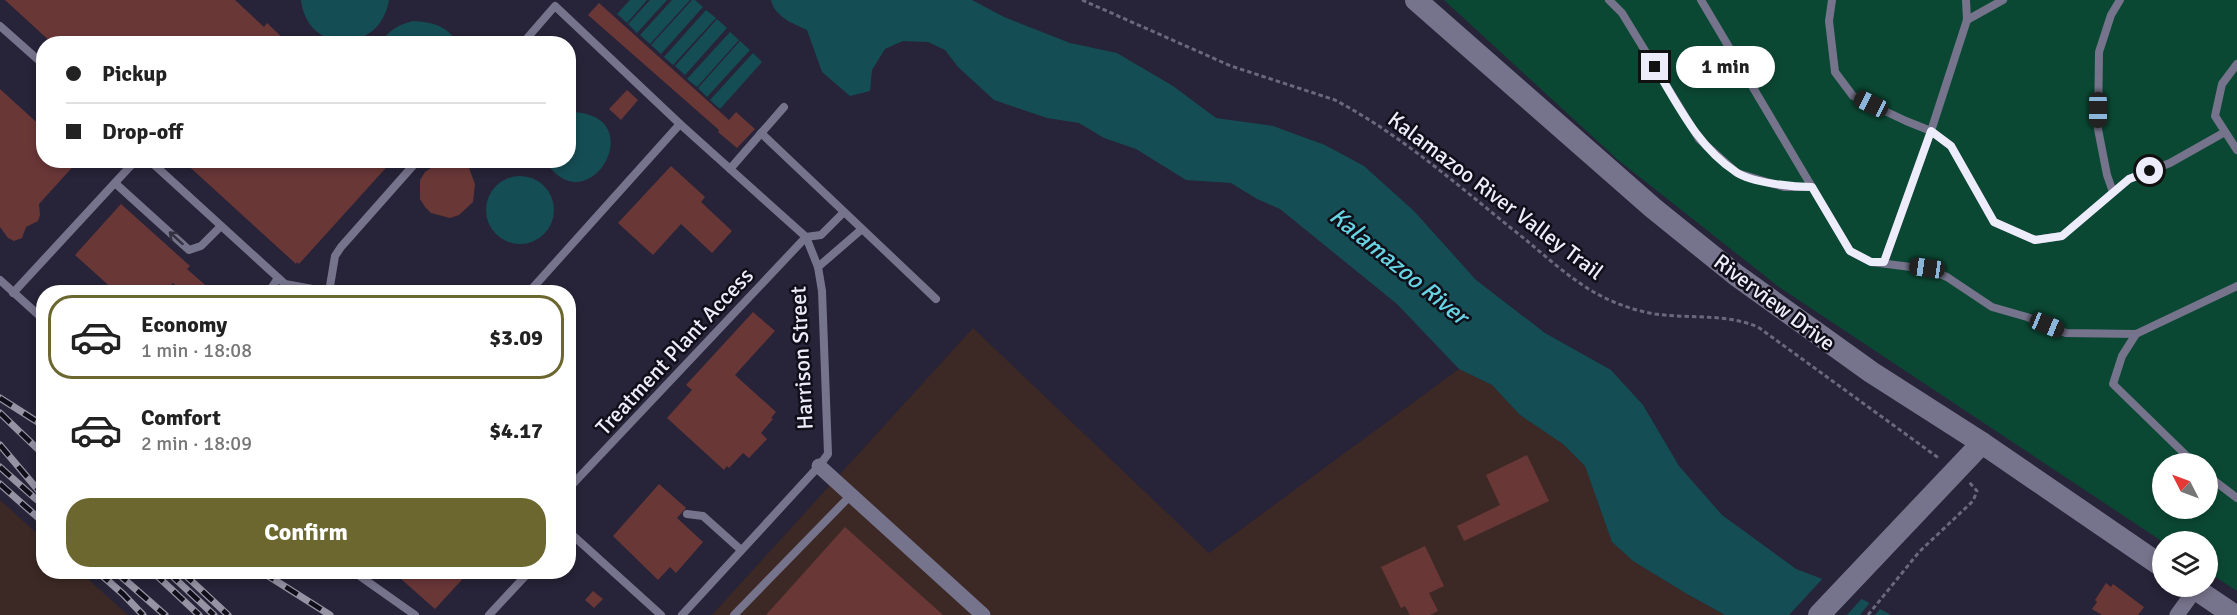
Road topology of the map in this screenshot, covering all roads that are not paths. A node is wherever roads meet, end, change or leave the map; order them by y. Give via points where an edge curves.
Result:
1 (1416, 0) edge
2 (1609, 0) edge
3 (1701, 0) edge
4 (1832, 0) edge
5 (1966, 0) edge
6 (2002, 0) edge
7 (2120, 0) edge
8 (558, 3) edge
9 (1967, 20) junction
10 (0, 26) edge
11 (529, 36) edge
12 (36, 58) edge
13 (2237, 64) edge
14 (784, 107) dead end
15 (680, 124) junction
16 (1931, 131) junction
17 (2225, 132) junction
18 (761, 133) junction
19 (2237, 150) edge
20 (129, 168) edge
21 (158, 168) edge
22 (411, 168) edge
23 (730, 169) junction
24 (115, 183) junction
25 (1812, 187) junction
26 (2113, 192) junction
27 (844, 212) junction
28 (221, 226) junction
29 (862, 229) junction
30 (806, 237) junction
31 (1884, 262) junction
32 (818, 267) junction
33 (278, 278) junction
34 (0, 280) edge
35 (273, 285) edge
36 (290, 285) edge
37 (330, 285) edge
38 (535, 285) edge
39 (2237, 286) edge
40 (13, 292) junction
41 (936, 299) dead end
42 (36, 313) edge
43 (2136, 334) junction
44 (1982, 443) junction
45 (2184, 453) edge
46 (819, 466) junction
47 (576, 481) edge
48 (2218, 484) edge
49 (851, 495) junction
50 (2237, 498) edge
51 (687, 514) dead end
52 (576, 538) edge
53 (741, 550) junction
54 (2152, 559) edge
55 (366, 579) edge
56 (522, 579) edge
57 (2188, 597) edge
58 (2207, 597) edge
59 (415, 615) edge
60 (489, 615) edge
61 (661, 615) edge
62 (682, 615) edge
63 (735, 615) edge
64 (983, 615) edge
65 (1819, 615) edge
66 (2177, 615) edge
67 (2234, 615) edge

1 - 44 street, Riverview Drive via 1653,208 1736,275 1871,372
2 - 25 lane via 1622,13 1699,139 1737,173 1784,187
3 - 25 lane
4 - 16 lane via 1829,21 1835,72 1853,96
5 - 9 lane
6 - 9 lane
7 - 26 lane via 2099,52 2098,129
8 - 11 lane, Harrison Street
8 - 15 lane, Harrison Street
9 - 16 lane
10 - 12 lane
13 - 17 lane via 2222,84 2215,116
14 - 18 lane
15 - 23 lane, Harrison Street
15 - 38 lane
16 - 26 lane via 1951,146 1994,222 2035,240 2062,236
16 - 31 lane
17 - 19 lane
17 - 26 lane via 2170,163 2129,179
18 - 23 lane
18 - 27 lane
20 - 24 lane
21 - 28 lane
22 - 37 lane via 341,247 335,256
23 - 30 lane, Harrison Street
28 -> 24 lane via 201,246 189,250
24 - 40 lane
25 - 31 lane via 1850,251 1871,262
27 - 29 lane
27 - 30 lane via 821,235
28 - 33 lane
29 - 32 lane
29 - 41 lane
30 - 32 lane, Harrison Street
30 - 47 lane, Treatment Plant Access
31 - 43 lane via 1927,268 1992,307 2066,333
32 - 46 lane, Harrison Street via 828,454
33 - 35 lane
33 - 36 lane
34 - 40 lane
39 - 43 lane
40 - 42 lane
43 - 45 lane via 2122,356 2113,384
44 - 54 street, Riverview Drive
44 - 65 street
46 - 49 street
46 - 53 lane
48 - 50 lane
49 - 63 lane
49 - 64 street
51 - 53 lane via 703,516
52 - 61 lane
53 - 62 lane
55 - 59 lane
56 - 60 lane
57 - 66 street
58 - 67 street

